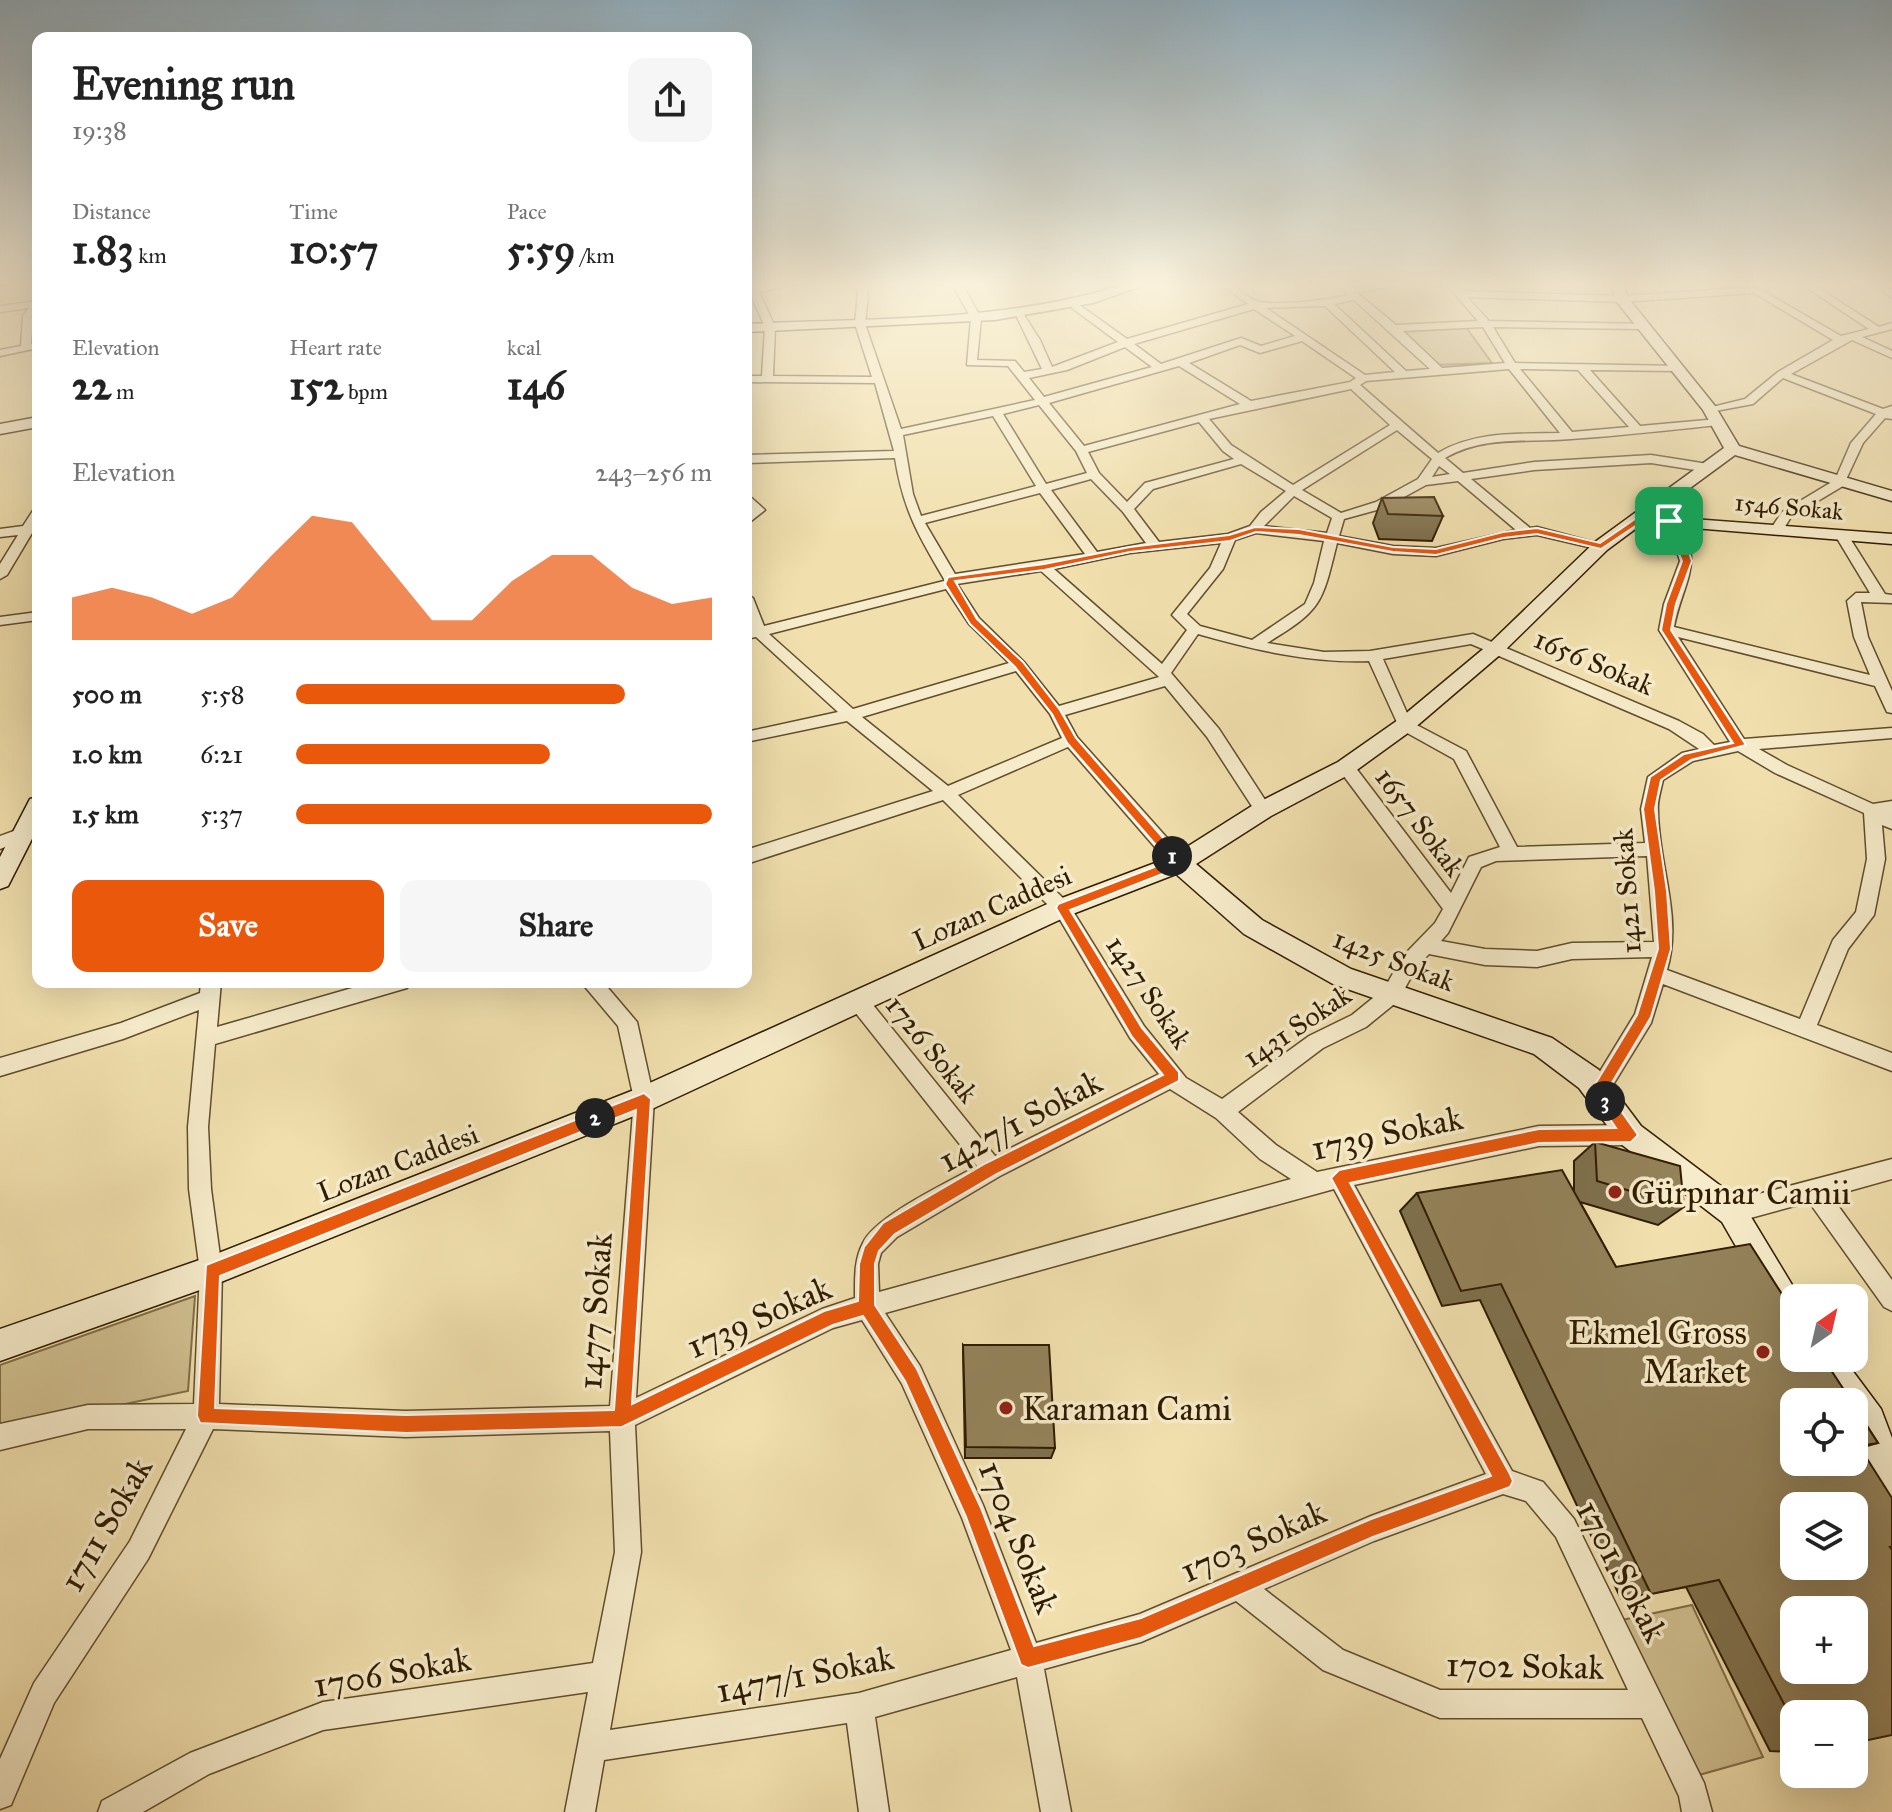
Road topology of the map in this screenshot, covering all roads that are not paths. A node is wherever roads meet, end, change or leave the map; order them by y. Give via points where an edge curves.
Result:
1 (1677, 368) edge
2 (768, 369) edge
3 (874, 369) edge
4 (1016, 369) edge
5 (1055, 369) edge
6 (1161, 369) edge
7 (1191, 369) edge
8 (1342, 369) edge
9 (1397, 369) edge
10 (1435, 369) edge
11 (1481, 369) edge
12 (1514, 369) edge
13 (1582, 369) edge
14 (1791, 369) edge
15 (1048, 371) joint
16 (1439, 372) junction
17 (1403, 374) junction
18 (1782, 374) junction
19 (1023, 376) junction
20 (767, 378) junction
21 (877, 380) junction
22 (752, 382) edge
23 (1358, 382) junction
24 (1041, 401) junction
25 (1249, 405) junction
26 (997, 413) junction
27 (1889, 413) edge
28 (1714, 416) junction
29 (1202, 418) junction
30 (32, 421) edge
31 (1396, 426) junction
32 (1637, 429) junction
33 (2, 432) edge
34 (897, 433) junction
35 (1569, 436) junction
36 (1733, 449) junction
37 (1081, 450) junction
38 (899, 454) junction
39 (1439, 457) junction
40 (752, 459) edge
41 (1243, 460) junction
42 (1708, 468) junction
43 (1094, 475) junction
44 (1464, 476) junction
45 (1842, 481) junction
46 (1423, 482) junction
47 (1043, 488) junction
48 (1294, 491) junction
49 (1892, 496) edge
50 (1127, 509) junction
51 (1339, 517) junction
52 (32, 521) edge
53 (917, 521) junction
54 (1669, 521) junction
55 (1635, 522) junction
56 (1255, 529) junction
57 (26, 530) junction
58 (1776, 530) junction
59 (1527, 532) junction
60 (0, 533) edge
61 (1841, 535) junction
62 (1330, 537) junction
63 (1230, 538) junction
64 (1892, 539) edge
65 (1155, 546) junction
66 (1601, 546) junction
67 (1094, 557) junction
68 (1044, 567) junction
69 (0, 575) edge
70 (950, 581) junction
71 (1886, 597) edge
72 (32, 617) edge
73 (0, 621) edge
74 (1195, 629) junction
75 (1666, 630) junction
76 (753, 634) edge
77 (1253, 646) junction
78 (1495, 649) junction
79 (1374, 656) junction
80 (1019, 665) junction
81 (1165, 676) junction
82 (1879, 682) junction
83 (1892, 708) edge
84 (1056, 712) junction
85 (850, 715) junction
86 (1405, 725) junction
87 (1892, 733) edge
88 (752, 736) edge
89 (1071, 740) junction
90 (1740, 745) junction
91 (1711, 752) junction
92 (1346, 767) junction
93 (946, 793) junction
94 (1892, 807) edge
95 (1263, 810) junction
96 (1872, 810) junction
97 (32, 812) edge
98 (1892, 823) edge
99 (11, 838) edge
100 (1655, 849) junction
101 (1512, 854) junction
102 (752, 855) edge
103 (1179, 863) junction
104 (0, 880) edge
105 (1062, 908) junction
106 (1452, 908) junction
107 (1428, 946) junction
108 (1664, 949) junction
109 (1657, 974) junction
110 (379, 988) edge
111 (596, 988) edge
112 (210, 990) edge
113 (1391, 995) junction
114 (858, 1001) junction
115 (1806, 1028) junction
116 (208, 1038) junction
117 (1892, 1062) edge
118 (0, 1067) edge
119 (1173, 1077) junction
120 (1598, 1091) junction
121 (644, 1099) junction
122 (1223, 1111) junction
123 (1631, 1135) junction
124 (992, 1169) junction
125 (1892, 1169) edge
126 (1327, 1180) junction
127 (1813, 1190) junction
128 (1732, 1212) junction
129 (211, 1271) junction
130 (1780, 1293) edge
131 (1892, 1299) edge
132 (867, 1307) junction
133 (0, 1345) edge
134 (1836, 1372) edge
135 (206, 1416) junction
136 (622, 1418) junction
137 (1880, 1419) edge
138 (0, 1437) edge
139 (1503, 1481) junction
140 (1892, 1484) edge
141 (1240, 1587) junction
142 (1028, 1658) junction
143 (606, 1675) junction
144 (1650, 1704) junction
145 (859, 1707) junction
146 (593, 1747) junction
147 (0, 1794) edge
148 (113, 1812) edge
149 (580, 1812) edge
150 (874, 1812) edge
151 (1056, 1812) edge
152 (1697, 1812) edge

1 - 28 main road
2 - 20 street
3 - 21 street
4 - 19 street
5 - 15 street
6 - 24 street
7 - 25 street
8 - 23 street
9 - 17 street
10 - 16 street
11 - 16 street
12 - 35 street
13 - 32 street
14 - 18 street
15 - 19 street
16 - 17 street
17 - 23 street
18 - 27 street
18 - 28 street via 1749,402
19 - 24 street
20 - 21 street
20 - 22 street
21 - 34 street
23 - 25 street
23 - 31 street
24 - 26 street
24 - 37 street
25 - 29 street
26 - 34 street
26 - 47 street
27 - 45 street via 1856,445
28 - 32 street
28 - 36 main road
29 - 37 street
29 - 41 street
30 - 33 main road
31 - 39 street
31 - 48 street
32 - 35 street
34 - 38 street
35 - 39 street via 1484,439
36 - 42 main road, Lozan Caddesi
36 - 45 main road
37 - 43 street
38 - 40 street
38 - 53 street
39 - 44 street
39 - 46 street
41 - 48 street
41 - 50 street via 1149,486
42 - 44 street via 1651,459
42 - 55 main road, Lozan Caddesi
43 - 47 street
43 - 50 street
44 - 46 street
44 - 59 street
45 - 49 main road
45 - 58 street via 1792,509 1779,519
46 - 51 street via 1380,505
47 - 53 street
47 - 67 street
48 - 51 street
48 - 56 street via 1263,514
50 - 65 street
51 - 62 street
52 - 57 street
53 - 70 street
54 - 55 main road, 1546 Sokak
54 - 58 main road, 1546 Sokak
54 - 75 street via 1687,561
55 - 66 main road, Lozan Caddesi
56 - 62 street
56 - 63 street
57 - 60 street
57 - 69 street
58 - 61 main road, 1546 Sokak
59 - 62 street via 1436,552 1393,550
59 - 66 street
61 - 64 main road, 1546 Sokak
61 - 71 street
62 - 77 street via 1314,601
63 - 65 street
63 - 74 street via 1216,569 1179,615
65 - 67 street
66 - 78 main road, Lozan Caddesi
67 - 68 street
68 - 70 street
68 - 81 street
70 - 76 street
70 - 80 street via 974,621
71 - 82 street via 1861,596 1854,601
72 - 73 street
74 - 77 street, 1656 Sokak
74 - 81 street
75 - 82 street
75 - 90 street
76 - 85 street, 1427 Sokak
77 - 79 street, 1656 Sokak via 1314,658
78 - 79 street, 1656 Sokak via 1473,639 1449,639
78 - 86 main road, Lozan Caddesi
78 - 91 street, 1656 Sokak via 1674,725
79 - 86 street
80 - 84 street
80 - 85 street
81 - 84 street
81 - 95 street via 1213,733
82 - 83 street
84 - 89 street
85 - 88 street
85 - 93 street, 1427 Sokak
86 - 92 main road, Lozan Caddesi
86 - 101 street via 1460,755
87 - 90 street, 1421 Sokak
89 - 93 street
89 - 103 street
90 - 91 street, 1421 Sokak
90 - 96 street
91 - 100 street, 1421 Sokak via 1688,757 1656,777 1649,809
92 - 95 main road, Lozan Caddesi
92 - 106 street, 1657 Sokak
93 - 102 street
93 - 105 street, 1427 Sokak
94 - 96 street
95 - 103 main road, Lozan Caddesi
96 - 98 street
96 - 115 street via 1876,859 1865,915 1840,945
97 - 99 main road
99 - 104 main road
100 - 101 street, 1657 Sokak
100 - 108 street, 1421 Sokak
101 - 106 street, 1657 Sokak via 1475,862
103 - 105 main road, Lozan Caddesi
103 - 113 main road, 1425 Sokak via 1253,927 1342,977
105 - 114 main road, Lozan Caddesi
105 - 119 street, 1427 Sokak via 1137,1032
106 - 107 street, 1657 Sokak
107 - 108 street via 1485,957 1537,959 1572,951
107 - 113 street, 1431 Sokak via 1410,961
108 - 109 street, 1421 Sokak
109 - 115 street
109 - 120 street, 1421 Sokak via 1644,1017
110 - 116 street
111 - 121 street, 1477 Sokak via 627,1022
112 - 116 street, 1711 Sokak
112 - 118 street via 123,1031
113 - 120 main road, 1425 Sokak via 1543,1046
113 - 122 street, 1431 Sokak
114 - 121 main road, Lozan Caddesi
114 - 124 street, 1726 Sokak
115 - 117 street
116 - 129 street, 1711 Sokak via 198,1127
119 - 122 street, 1427 Sokak
119 - 124 street, 1427/1 Sokak
120 - 123 main road, 1425 Sokak
121 - 129 main road, Lozan Caddesi
121 - 136 street, 1477 Sokak
122 - 126 street, 1427 Sokak via 1268,1152
123 - 126 street, 1739 Sokak via 1539,1136
123 - 128 main road, 1425 Sokak
124 - 132 street, 1427/1 Sokak via 889,1229 872,1247
125 - 127 street
126 - 132 street, 1739 Sokak
126 - 139 street
127 - 128 street
127 - 131 street
128 - 130 main road
129 - 133 main road, Lozan Caddesi
129 - 135 street, 1711 Sokak
132 - 136 street, 1739 Sokak via 830,1317
132 - 142 street, 1704 Sokak via 917,1389 974,1514
134 - 137 main road
135 - 136 street, 1739 Sokak via 406,1424
135 - 138 street, 1739 Sokak via 88,1417
135 - 147 street, 1711 Sokak via 139,1550 44,1693
136 - 143 street, 1477 Sokak via 628,1552
137 - 140 main road
139 - 141 street, 1703 Sokak via 1371,1529
139 - 144 street, 1701 Sokak via 1534,1491 1565,1528
141 - 142 street, 1703 Sokak via 1141,1628
141 - 144 street, 1702 Sokak via 1333,1660 1440,1704
142 - 145 street, 1477/1 Sokak
142 - 151 street, 1704 Sokak
143 - 146 street, 1477 Sokak
143 - 148 street, 1706 Sokak via 323,1716 200,1763
144 - 152 street, 1701 Sokak
145 - 146 street, 1477/1 Sokak
145 - 150 street
146 - 149 street, 1477 Sokak

